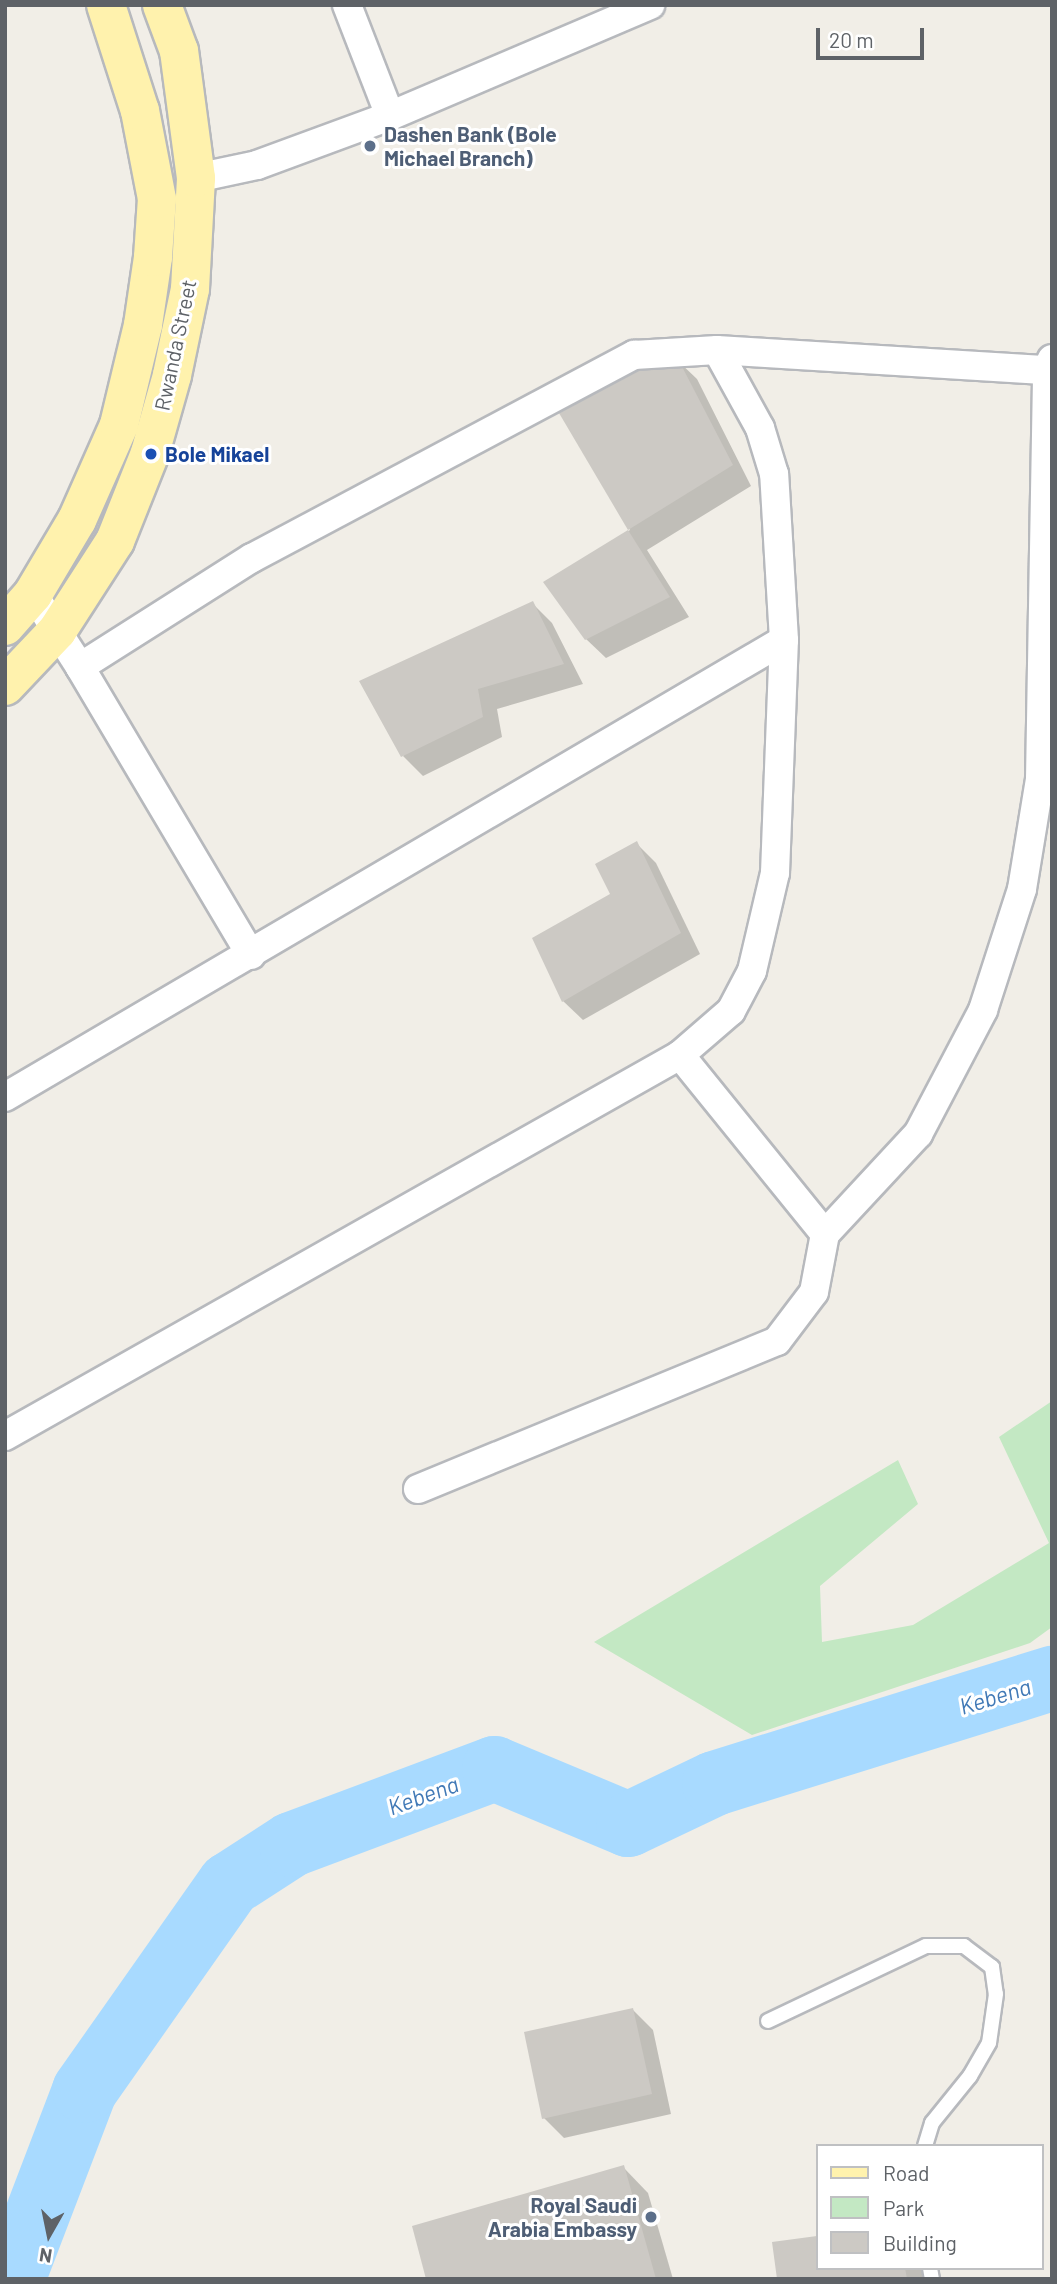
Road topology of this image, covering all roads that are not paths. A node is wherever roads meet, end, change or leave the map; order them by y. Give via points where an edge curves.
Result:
1 (106, 5) edge
2 (162, 5) edge
3 (347, 5) edge
4 (650, 5) edge
5 (390, 116) junction
6 (196, 178) junction
7 (717, 350) junction
8 (1049, 364) edge
9 (33, 594) junction
10 (5, 626) edge
11 (57, 631) junction
12 (784, 640) junction
13 (80, 667) junction
14 (5, 686) edge
15 (251, 955) junction
16 (680, 1055) junction
17 (5, 1097) edge
18 (825, 1234) junction
19 (5, 1436) edge
20 (418, 1489) dead end
21 (768, 2021) dead end
22 (926, 2144) edge

1 - 9 main road, Rwanda Street via 140,111 157,199 153,257 143,325 119,425 77,520
2 - 6 main road, Rwanda Street via 179,51
3 - 5 street
4 - 5 street
5 - 6 street via 257,165
6 - 11 main road, Rwanda Street via 190,289 150,453 115,541
7 - 8 street
7 - 12 street via 760,428 774,474
7 - 13 street via 645,354 616,364 252,558
8 - 18 street via 1040,779 1022,889 983,1010 918,1134
9 - 10 main road, Rwanda Street
9 - 11 street
11 - 13 street
11 - 14 main road, Rwanda Street
12 - 15 street
12 - 16 street via 775,873 752,971 731,1011
13 - 15 street
15 - 17 street
16 - 18 street
16 - 19 street
18 - 20 street via 814,1292 777,1341
21 - 22 lane via 926,1946 964,1946 992,1967 996,1994 989,2043 970,2076 932,2123

